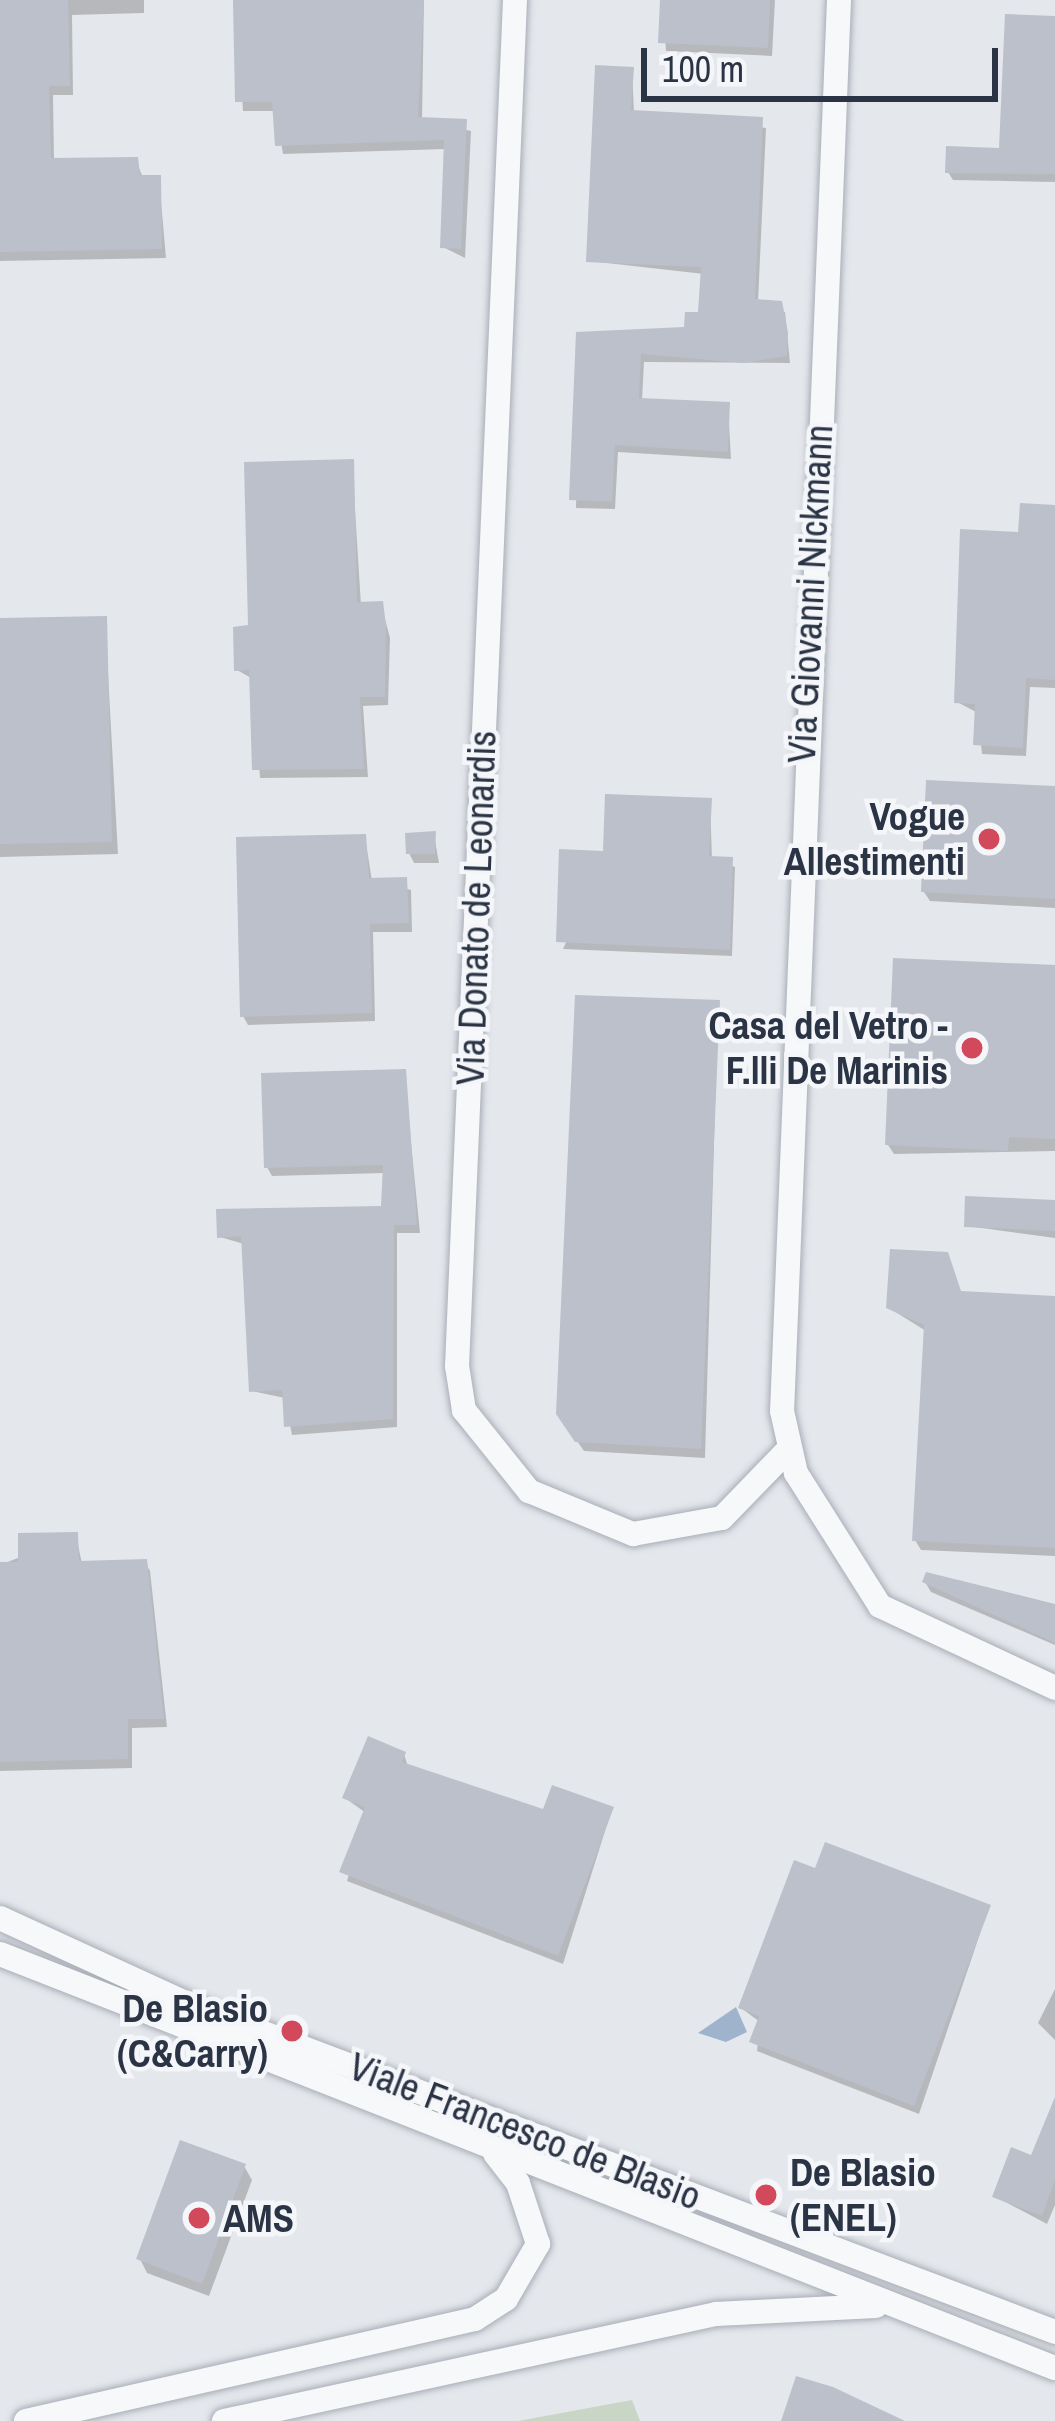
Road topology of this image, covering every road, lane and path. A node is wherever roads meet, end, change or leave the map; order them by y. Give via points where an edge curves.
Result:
1 (515, 0) edge
2 (839, 0) edge
3 (791, 1462) junction
4 (1055, 1688) edge
5 (0, 1918) edge
6 (0, 1954) edge
7 (494, 2152) junction
8 (890, 2306) junction
9 (1055, 2332) edge
10 (1055, 2368) edge
11 (26, 2421) edge
12 (224, 2421) edge

1 - 3 street, Via Donato de Leonardis via 458,1366 464,1410 529,1491 633,1534 722,1518
2 - 3 street, Via Giovanni Nickmann via 791,990
3 - 4 street via 880,1606
5 - 9 street, Viale Francesco de Blasio via 192,2006
6 - 7 street, Viale Francesco de Blasio
7 - 8 street, Viale Francesco de Blasio
7 - 11 street via 518,2183 538,2244 506,2299 475,2319
8 - 10 street, Viale Francesco de Blasio
8 - 12 street via 716,2314

